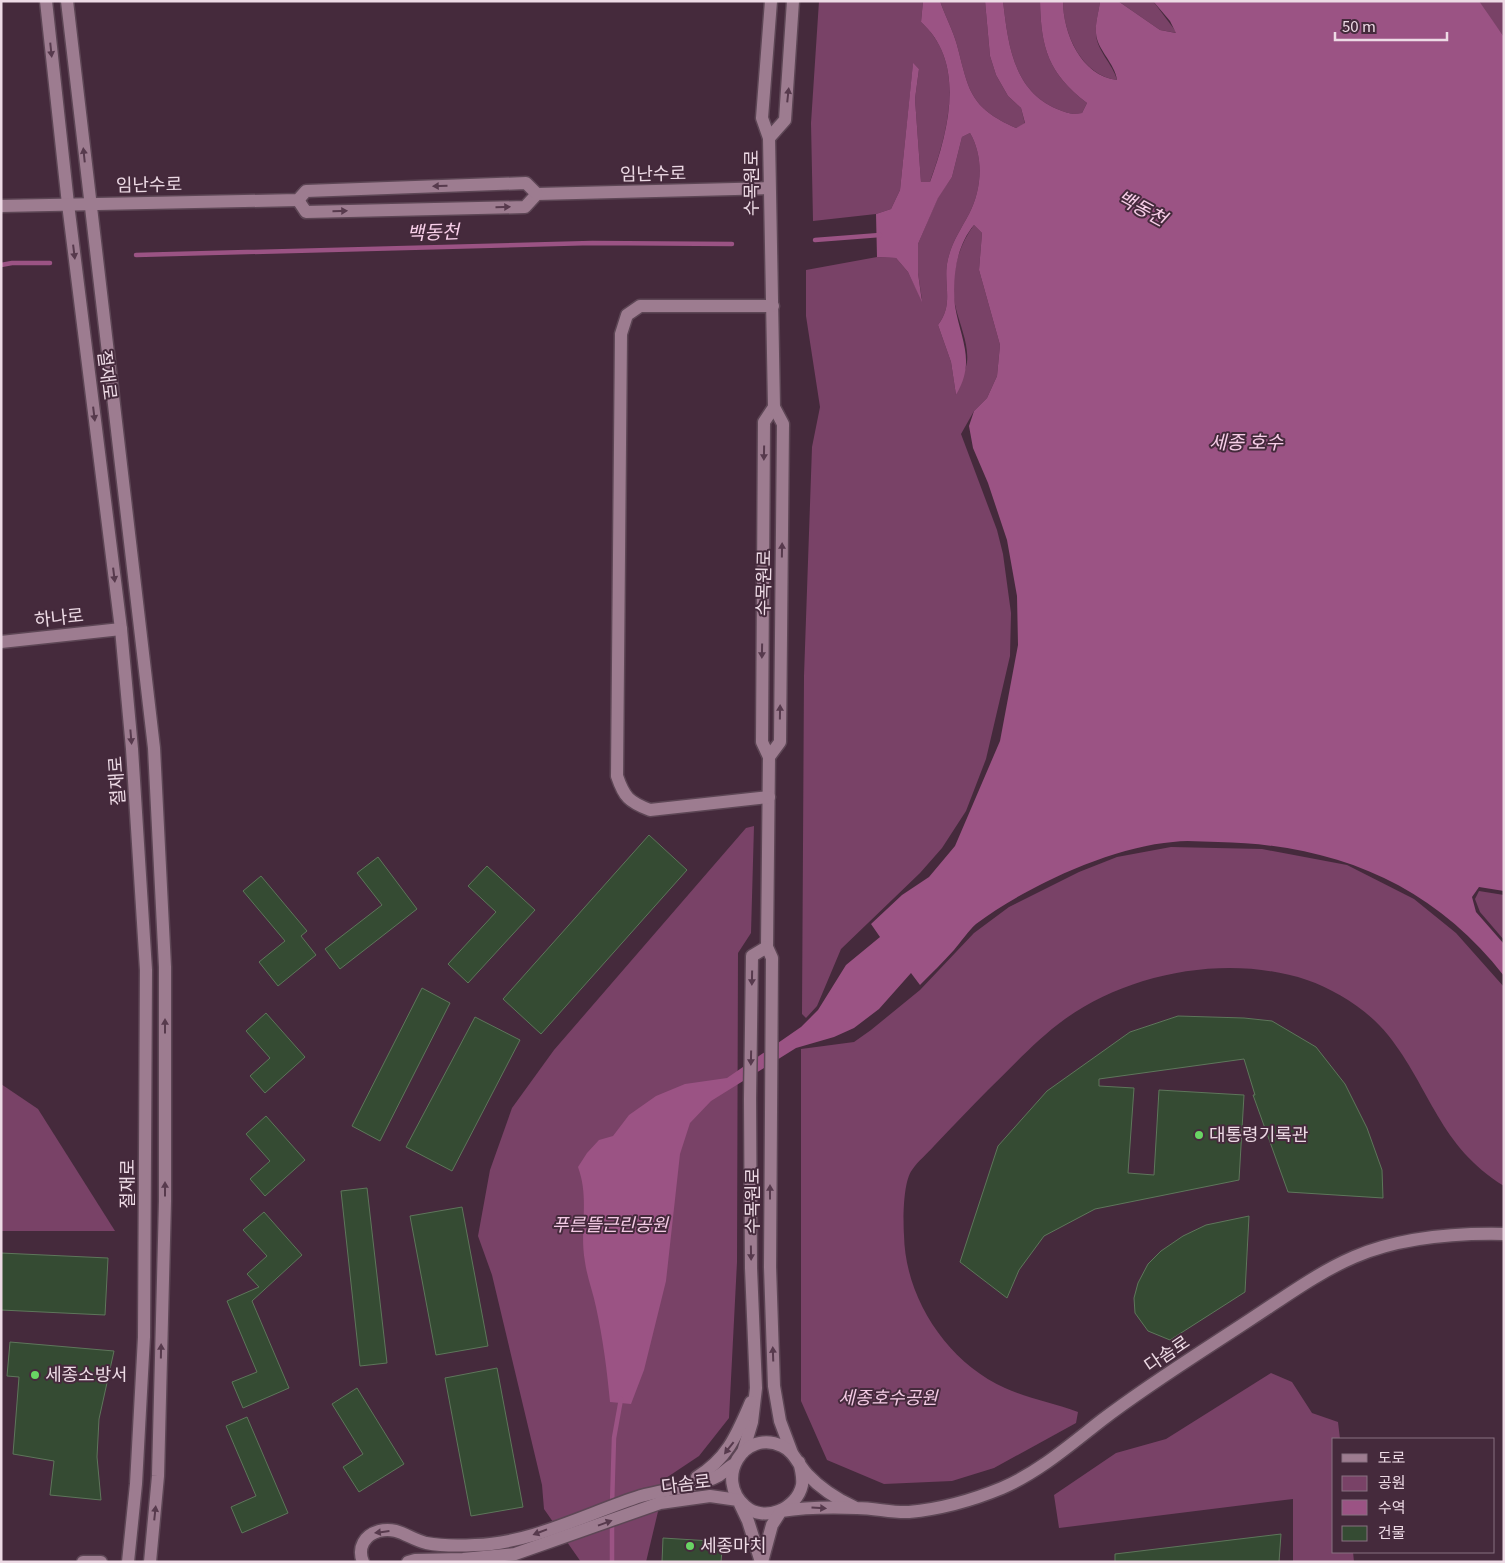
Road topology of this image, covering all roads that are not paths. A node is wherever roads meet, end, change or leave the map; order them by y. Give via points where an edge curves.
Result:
1 (46, 1) edge
2 (67, 1) edge
3 (771, 1) edge
4 (793, 1) edge
5 (769, 138) junction
6 (769, 188) junction
7 (537, 194) junction
8 (298, 200) junction
9 (90, 203) junction
10 (68, 204) junction
11 (1, 206) edge
12 (773, 306) junction
13 (774, 408) junction
14 (121, 629) junction
15 (1, 642) edge
16 (769, 757) junction
17 (769, 798) junction
18 (767, 947) junction
19 (1504, 1234) edge
20 (774, 1386) junction
21 (756, 1388) junction
22 (743, 1452) junction
23 (795, 1457) junction
24 (733, 1465) junction
25 (684, 1486) junction
26 (738, 1500) junction
27 (856, 1508) junction
28 (782, 1511) junction
29 (83, 1562) edge
30 (101, 1562) edge
31 (128, 1562) edge
32 (150, 1562) edge
33 (363, 1562) edge
34 (408, 1562) edge
35 (761, 1562) edge

1 -> 10 street, 절재로
9 -> 2 street, 절재로
3 - 5 street, 수목원로 via 762,118
5 -> 4 street, 수목원로 via 785,120
5 - 6 street, 수목원로
6 - 7 street, 임난수로
6 - 12 street, 수목원로
7 -> 8 street, 임난수로 via 526,183 306,191
8 -> 7 street via 306,212 526,207
8 - 9 street, 임난수로
9 - 10 street, 임난수로
32 -> 9 street, 절재로 via 158,1476 165,1201 165,967 154,748
10 - 11 street, 임난수로
10 -> 14 street, 절재로
12 - 13 street, 수목원로
12 - 17 street via 640,306 627,315 621,334 617,756 617,776 623,794 635,805 650,810
13 -> 16 street, 수목원로 via 764,422 762,742
16 -> 13 street, 수목원로 via 780,742 783,424
14 - 15 street, 하나로
14 -> 31 street, 절재로 via 146,970 144,1337
16 - 17 street, 수목원로
17 - 18 street, 수목원로
20 -> 18 street, 수목원로 via 770,1099 772,958
18 -> 21 street, 수목원로 via 752,956 750,1100
19 - 27 street, 다솜로 via 1459,1233 1420,1239 1348,1260 1319,1275 1214,1343 1038,1469 1004,1487 940,1508 907,1512
20 - 23 street, 수목원로 via 780,1421
20 - 27 street via 791,1434 805,1461
21 - 22 street, 수목원로 via 752,1422
21 -> 25 street, 수목원로 via 734,1441 714,1467
22 - 23 street, 다솜로 via 760,1443 772,1443
22 - 24 street, 다솜로
23 - 27 street, 다솜로 via 806,1474
23 - 28 street via 802,1484 798,1495
24 - 25 street, 다솜로 via 717,1476
24 - 26 street, 다솜로 via 731,1477
25 -> 33 street, 다솜로 via 643,1496 518,1540 444,1546 423,1542 402,1532 382,1530 370,1534 362,1543
26 - 28 street, 다솜로 via 758,1513
34 -> 26 street, 다솜로 via 515,1554 660,1503 710,1496
26 - 35 street
28 -> 27 street, 다솜로 via 805,1507
28 - 35 street via 772,1525
29 - 30 street

